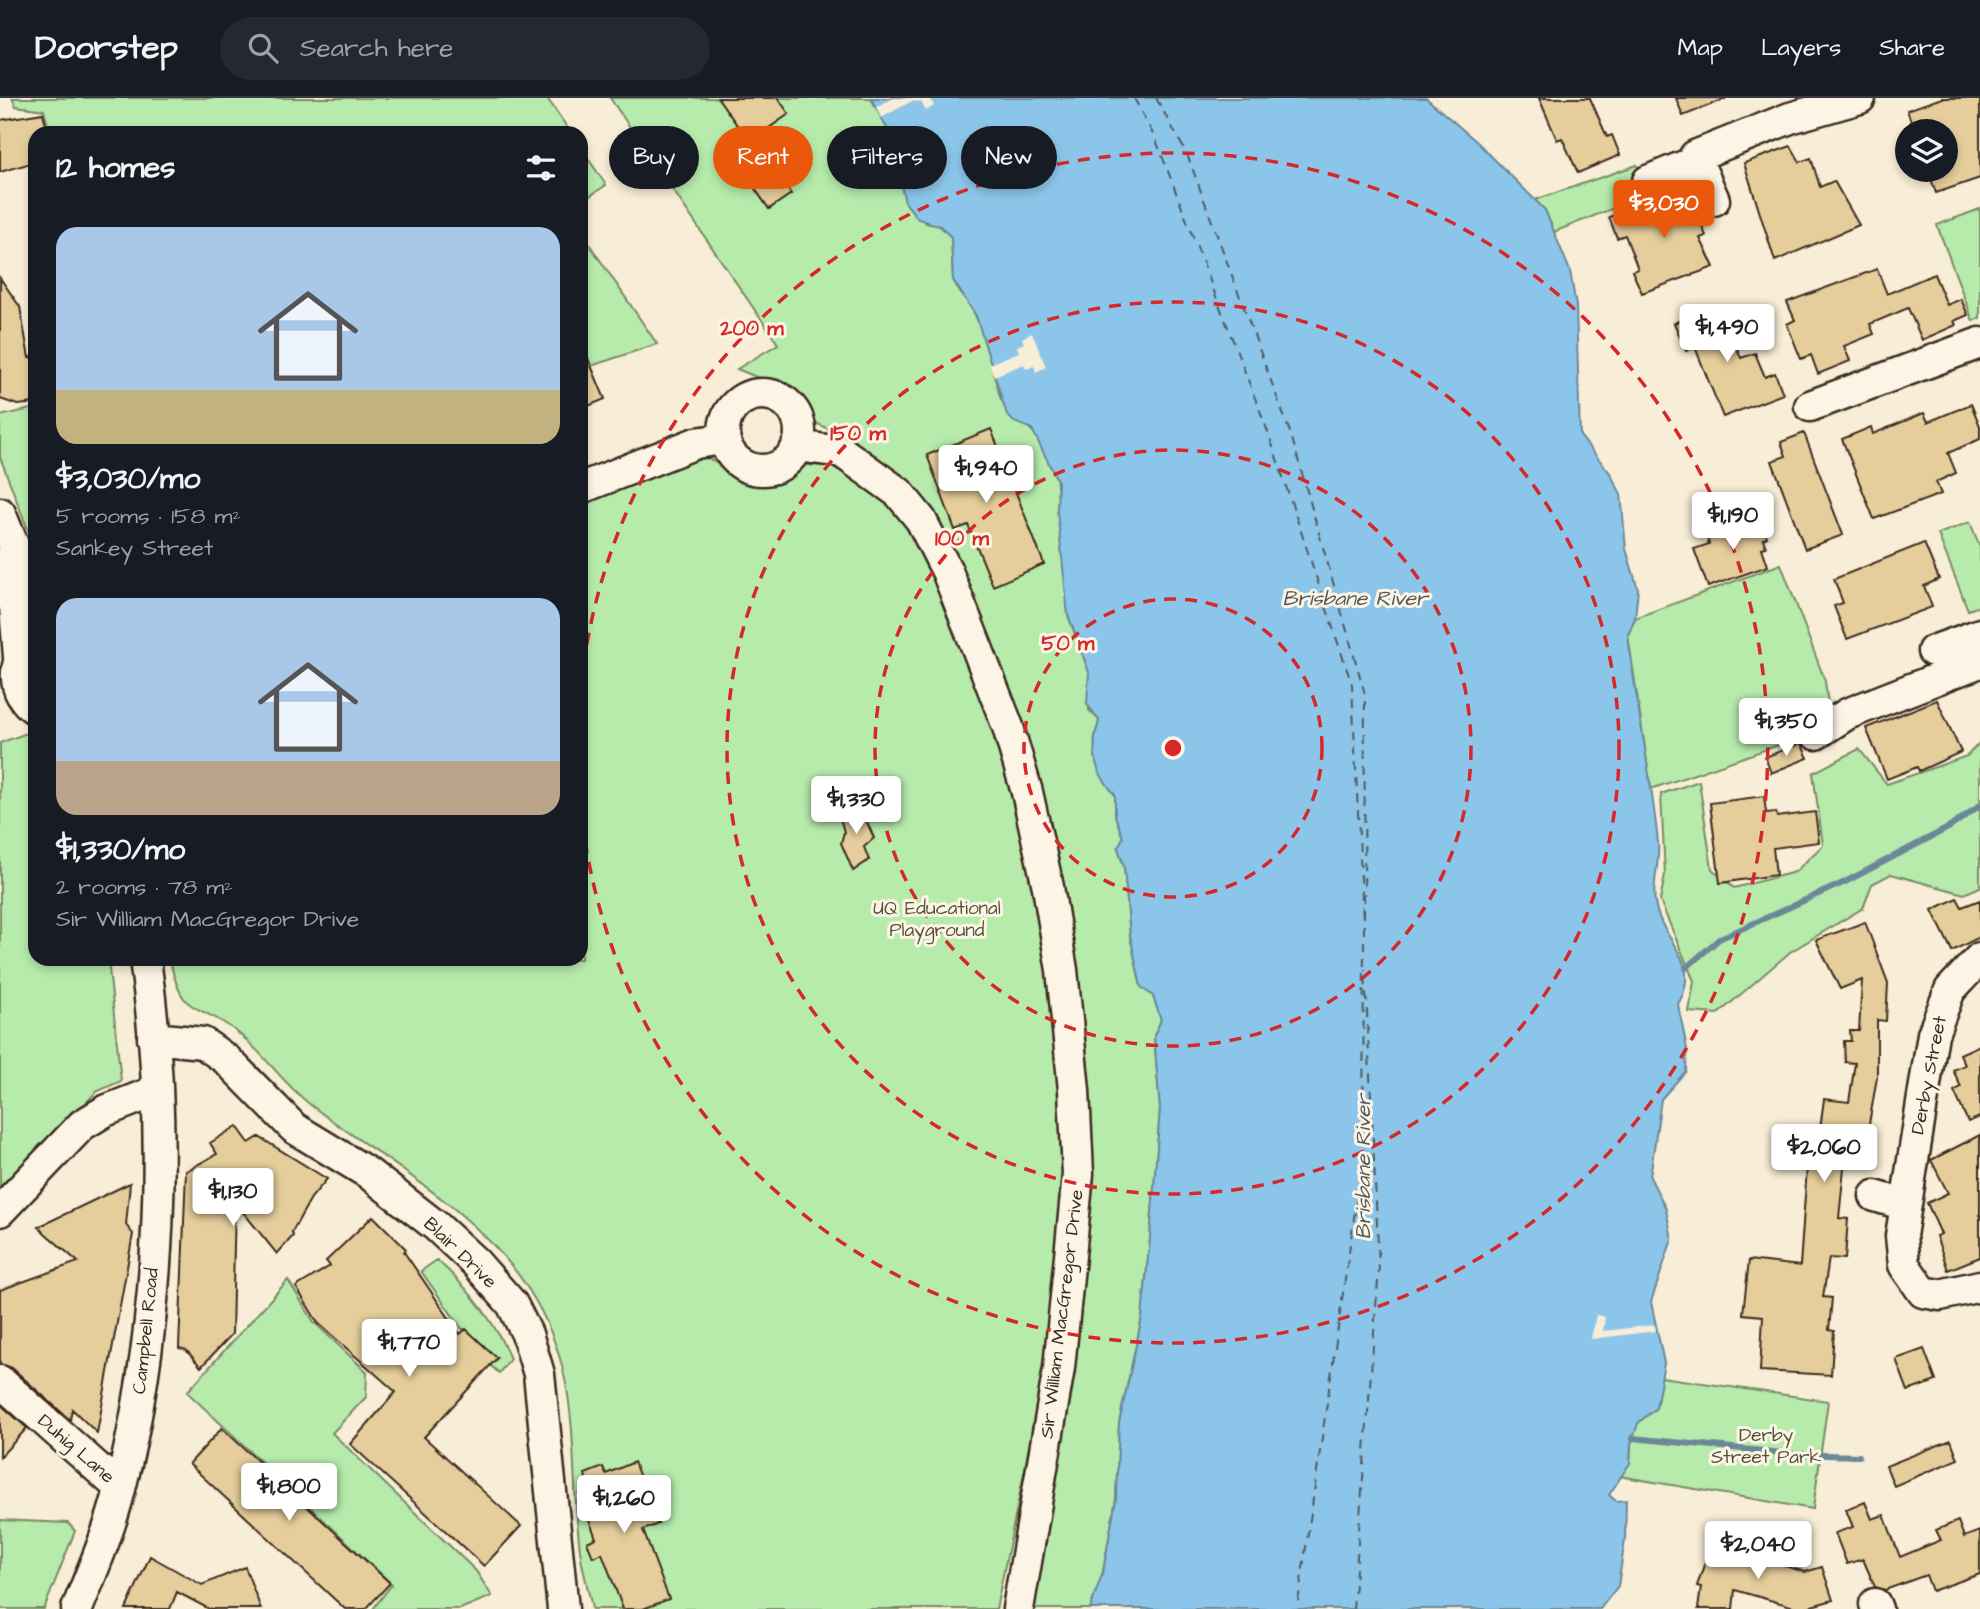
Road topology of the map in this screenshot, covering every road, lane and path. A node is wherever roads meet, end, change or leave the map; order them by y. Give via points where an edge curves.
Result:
1 (1860, 98) edge
2 (1791, 107) edge
3 (1697, 161) junction
4 (1648, 181) dead end
5 (1714, 200) dead end
6 (1980, 343) edge
7 (1811, 406) dead end
8 (724, 439) junction
9 (797, 446) junction
10 (588, 485) edge
11 (0, 513) edge
12 (0, 564) edge
13 (28, 581) edge
14 (1980, 634) edge
15 (27, 649) edge
16 (1933, 651) dead end
17 (1980, 662) edge
18 (28, 702) edge
19 (1816, 734) dead end
20 (1980, 958) edge
21 (146, 966) edge
22 (153, 1038) junction
23 (156, 1091) junction
24 (1875, 1196) dead end
25 (1905, 1205) junction
26 (0, 1211) edge
27 (1980, 1286) edge
28 (0, 1381) edge
29 (120, 1488) junction
30 (77, 1609) edge
31 (564, 1609) edge
32 (1018, 1609) edge

1 - 2 street via 1828,110
2 - 3 street via 1695,156
3 - 4 street
3 - 5 street
6 - 7 street
8 - 9 street via 739,463 761,470 782,464
8 - 9 street via 727,414 736,403 764,393 788,404 796,414
8 - 10 street via 696,443
9 - 32 street, Sir William MacGregor Drive via 842,453 899,493 921,520 947,571 1008,727 1048,887 1062,970 1078,1174 1059,1368
11 - 13 street
12 - 15 street
14 - 16 street
15 - 18 street via 16,681
17 - 19 street via 1847,713
20 - 25 street, Derby Street via 1950,989 1933,1034
21 - 22 street, Campbell Road
22 - 23 street, Campbell Road
22 - 31 street, Blair Drive via 203,1043 227,1060 294,1128 368,1173 436,1226 512,1304 539,1374
23 - 26 street via 82,1125
23 - 29 street, Campbell Road via 154,1269 138,1406
24 - 25 street
25 - 27 street, Derby Street via 1903,1260 1912,1278 1926,1293 1941,1295
28 - 29 street, Duhig Lane
29 - 30 street, Campbell Road

